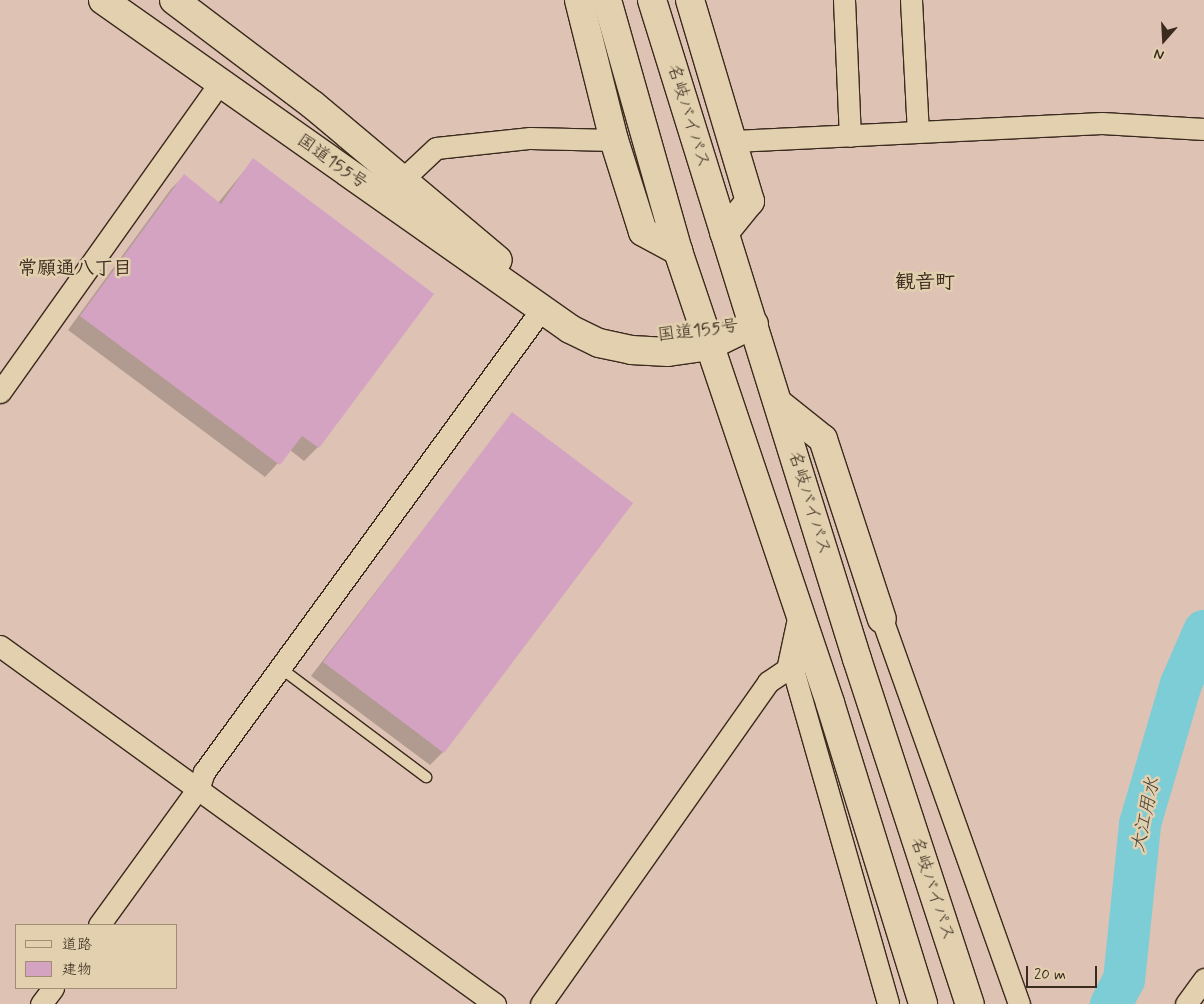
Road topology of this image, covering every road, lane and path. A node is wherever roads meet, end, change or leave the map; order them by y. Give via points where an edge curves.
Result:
1 (103, 0) edge
2 (174, 0) edge
3 (579, 0) edge
4 (607, 0) edge
5 (652, 0) edge
6 (690, 0) edge
7 (844, 0) edge
8 (911, 0) edge
9 (220, 83) junction
10 (1204, 129) edge
11 (918, 132) junction
12 (850, 136) junction
13 (614, 140) junction
14 (734, 142) junction
15 (403, 179) junction
16 (724, 233) junction
17 (678, 251) junction
18 (541, 310) junction
19 (754, 324) junction
20 (706, 339) junction
21 (0, 392) edge
22 (779, 404) junction
23 (882, 619) joint
24 (801, 623) junction
25 (0, 646) edge
26 (792, 666) junction
27 (279, 667) junction
28 (426, 777) dead end
29 (199, 787) junction
30 (99, 924) edge
31 (1204, 979) edge
32 (52, 989) edge
33 (41, 1004) edge
34 (495, 1004) edge
35 (541, 1004) edge
36 (888, 1004) edge
37 (924, 1004) edge
38 (970, 1004) edge
39 (1019, 1004) edge
40 (1187, 1004) edge

1 - 9 highway, 国道155号
2 - 15 highway, 国道155号 via 255,58
3 - 13 highway
4 - 17 highway
5 - 16 highway, 名岐バイパス
6 - 14 highway
7 - 12 street
8 - 11 street
9 - 18 highway, 国道155号
9 - 21 street
10 - 11 street via 1102,123
11 - 12 street
12 - 14 street
13 - 15 street via 530,138 436,148
13 - 17 highway via 643,232
14 - 16 highway via 750,201
15 - 20 highway, 国道155号 via 547,302 573,319 596,330 627,337
16 - 19 highway, 名岐バイパス
17 - 20 highway
18 - 20 highway, 国道155号 via 599,343 631,350 668,352
18 - 27 street
19 - 20 highway, 国道155号
19 - 22 highway, 名岐バイパス
20 - 24 highway
22 - 23 highway via 823,439
22 - 38 highway, 名岐バイパス via 856,660
23 - 39 street
24 - 26 highway
24 - 37 highway via 830,703
25 - 29 street
26 - 35 street via 768,682
26 - 36 street
27 - 28 lane
27 - 29 street via 204,772
29 - 30 street
29 - 34 street
31 - 40 street
32 - 33 street

